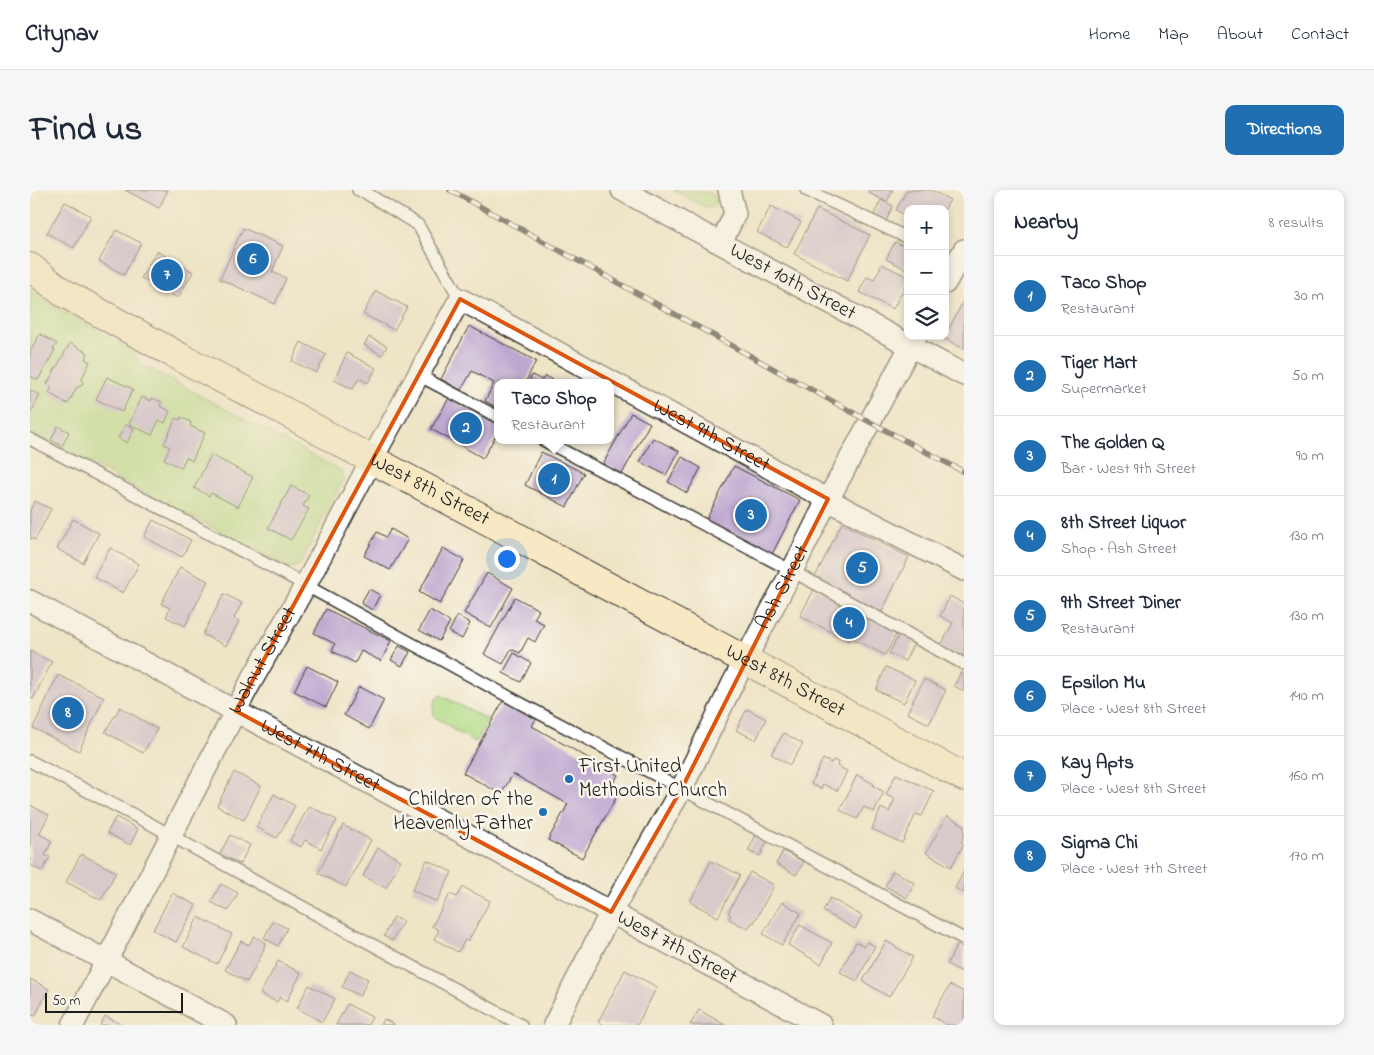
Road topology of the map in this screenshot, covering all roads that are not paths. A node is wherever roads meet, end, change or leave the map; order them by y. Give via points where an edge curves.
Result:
1 (358, 190) edge
2 (622, 190) edge
3 (729, 190) edge
4 (806, 190) edge
5 (904, 236) edge
6 (721, 243) junction
7 (958, 258) edge
8 (30, 267) edge
9 (949, 275) edge
10 (460, 299) junction
11 (913, 341) edge
12 (964, 374) edge
13 (418, 375) junction
14 (607, 379) edge
15 (614, 383) edge
16 (494, 415) edge
17 (30, 440) edge
18 (550, 444) edge
19 (372, 459) junction
20 (828, 499) junction
21 (964, 570) edge
22 (792, 571) junction
23 (305, 586) junction
24 (30, 601) edge
25 (745, 660) junction
26 (964, 664) edge
27 (236, 711) junction
28 (30, 761) edge
29 (964, 777) edge
30 (682, 788) junction
31 (172, 835) junction
32 (611, 912) junction
33 (30, 920) edge
34 (964, 939) edge
35 (107, 960) junction
36 (73, 1025) edge
37 (225, 1025) edge
38 (521, 1025) edge
39 (554, 1025) edge
40 (821, 1025) edge

1 - 10 lane via 418,225
2 - 6 street, West 10th Street
3 - 6 street via 735,214
4 - 5 lane
6 - 11 street, West 10th Street
7 - 9 street
8 - 19 main road, West 8th Street via 62,292
10 - 13 street, Walnut Street
10 - 14 street, West 9th Street
11 - 12 street, West 10th Street
11 - 20 street, Ash Street
13 - 16 lane
13 - 19 street, Walnut Street
15 - 20 street, West 9th Street
17 - 23 lane
18 - 22 lane
19 - 23 street, Walnut Street
19 - 25 main road, West 8th Street
20 - 21 street, West 9th Street
20 - 22 street, Ash Street
22 - 25 street, Ash Street
22 - 26 lane
23 - 27 street, Walnut Street
23 - 30 lane
24 - 27 street, West 7th Street
25 - 29 main road, West 8th Street
25 - 30 street, Ash Street
27 - 31 street, Walnut Street
27 - 32 street, West 7th Street
28 - 31 lane
30 - 32 street, Ash Street
30 - 34 lane
31 - 35 street, Walnut Street
31 - 38 lane
32 - 39 street, Ash Street
32 - 40 street, West 7th Street
33 - 35 street
35 - 36 street, Walnut Street
35 - 37 street

